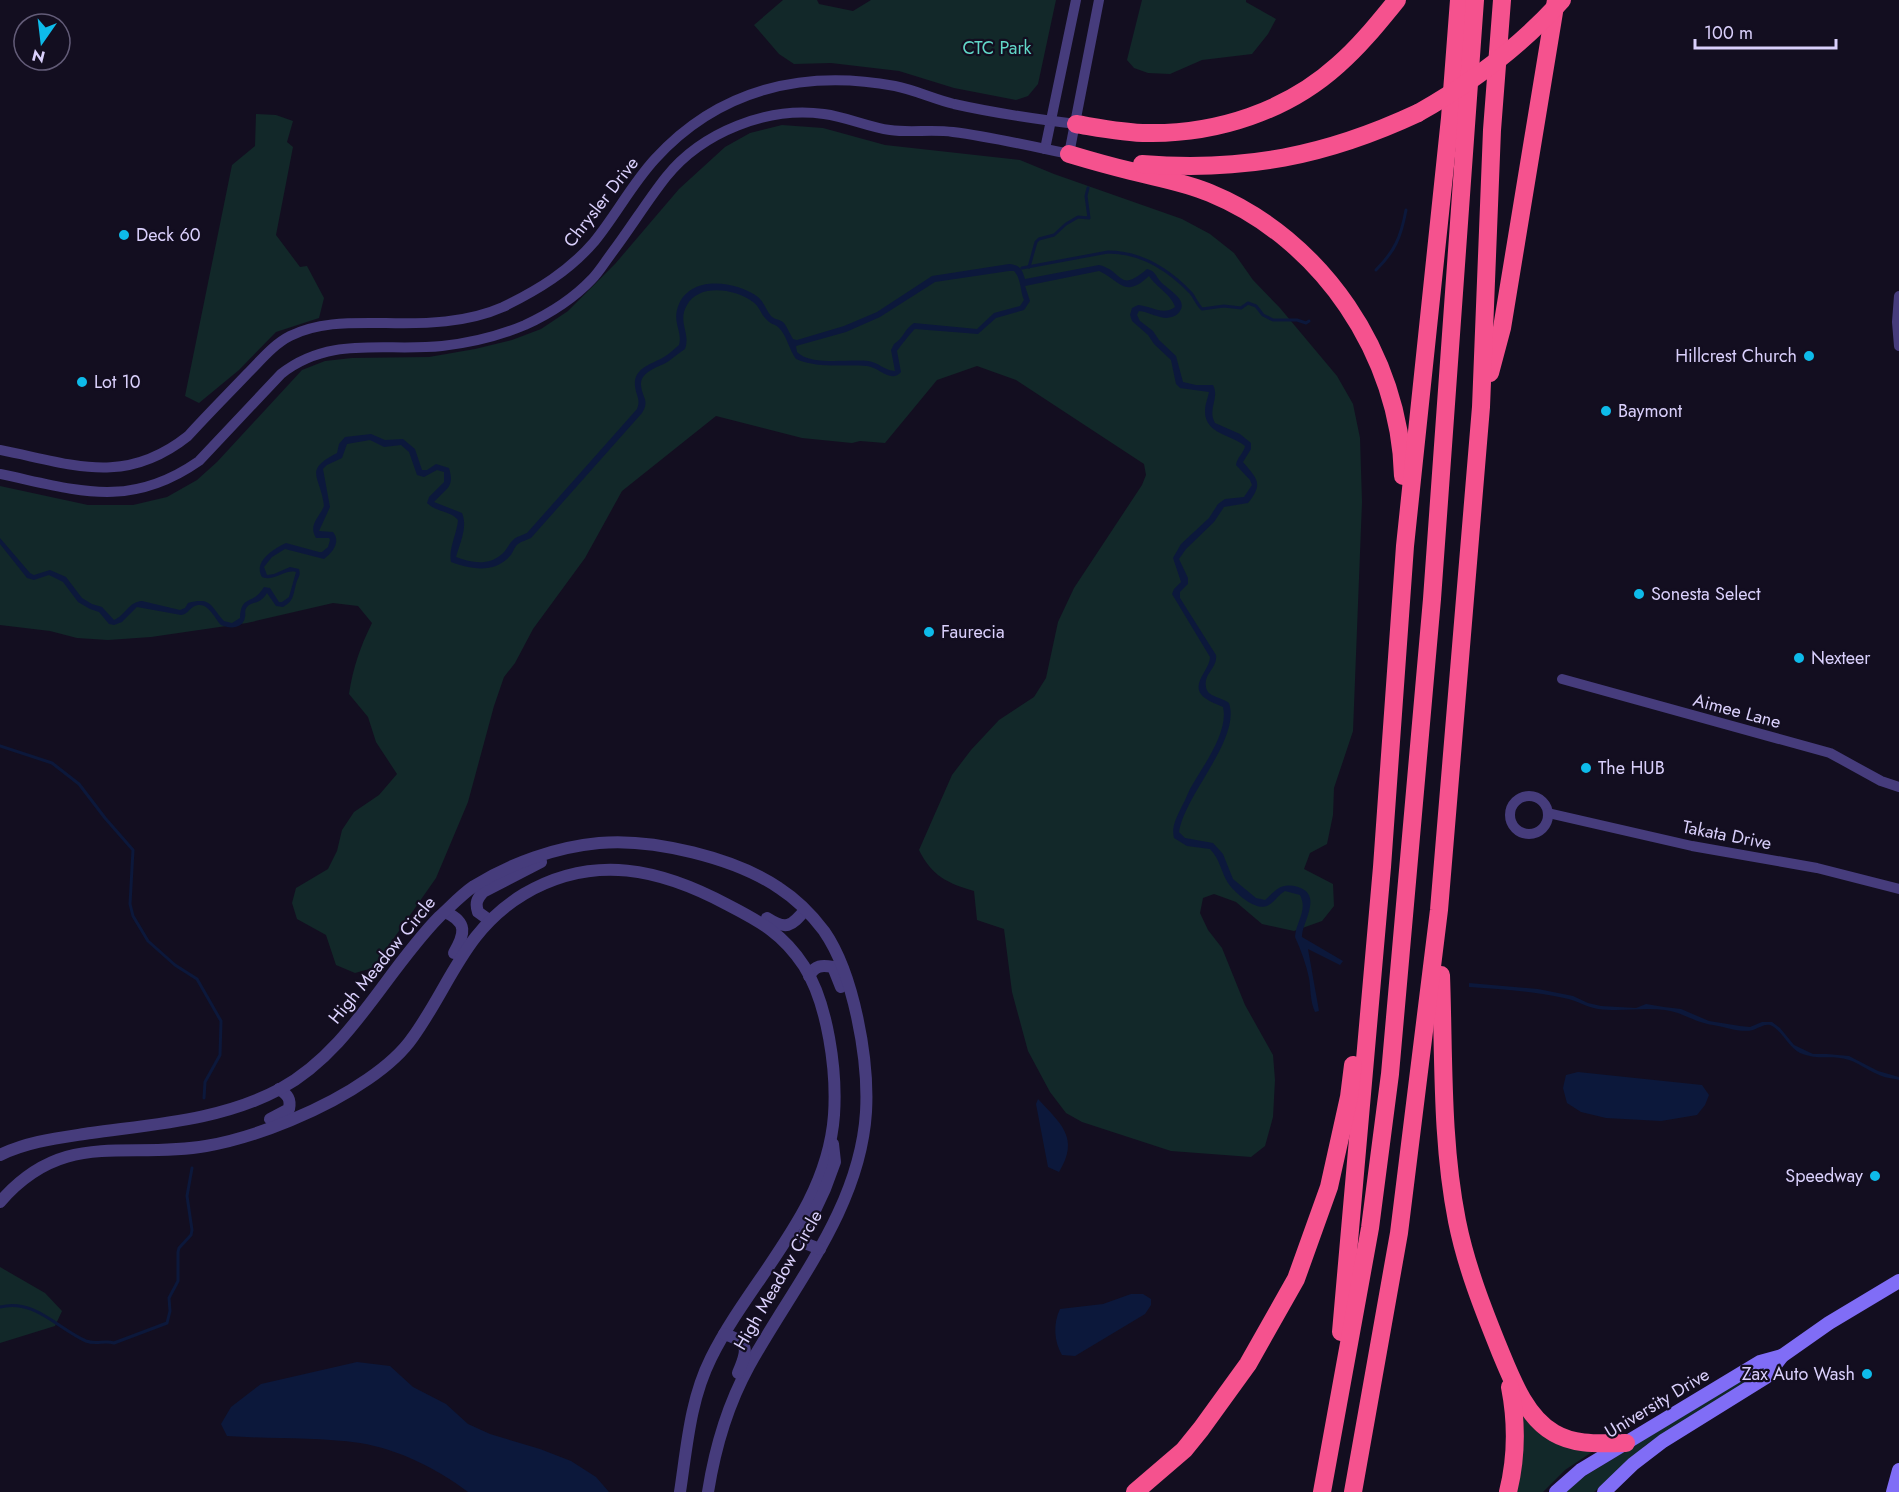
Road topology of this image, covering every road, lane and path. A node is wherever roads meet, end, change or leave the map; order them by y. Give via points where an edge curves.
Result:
1 (1076, 0) edge
2 (1099, 0) edge
3 (1380, 0) edge
4 (1397, 0) edge
5 (1459, 0) edge
6 (1475, 0) edge
7 (1502, 0) edge
8 (1556, 0) edge
9 (1562, 0) edge
10 (1361, 40) junction
11 (1051, 121) junction
12 (1076, 124) junction
13 (1045, 149) junction
14 (1069, 154) junction
15 (1899, 296) edge
16 (1899, 346) edge
17 (1481, 407) junction
18 (0, 450) edge
19 (0, 474) edge
20 (1405, 546) junction
21 (1562, 679) dead end
22 (1899, 787) edge
23 (1548, 813) dead end
24 (554, 851) junction
25 (1382, 867) junction
26 (682, 882) junction
27 (1899, 889) edge
28 (805, 910) junction
29 (1439, 910) junction
30 (444, 912) junction
31 (489, 920) junction
32 (809, 976) junction
33 (411, 1040) junction
34 (864, 1056) junction
35 (279, 1089) junction
36 (831, 1137) junction
37 (187, 1149) junction
38 (0, 1155) edge
39 (0, 1202) edge
40 (820, 1249) junction
41 (1899, 1281) edge
42 (724, 1334) junction
43 (1782, 1356) junction
44 (1507, 1367) junction
45 (719, 1438) junction
46 (1626, 1443) junction
47 (1330, 1450) junction
48 (1899, 1470) edge
49 (680, 1492) edge
50 (708, 1492) edge
51 (1135, 1492) edge
52 (1322, 1492) edge
53 (1353, 1492) edge
54 (1508, 1492) edge
55 (1556, 1492) edge
56 (1604, 1492) edge
57 (1893, 1492) edge

1 - 11 street
2 - 12 street
3 - 10 highway
4 - 10 highway
5 - 20 highway
6 - 47 highway via 1401,970 1370,1228
7 - 17 highway via 1492,130
8 - 17 highway via 1502,328
9 - 14 highway, bridge via 1540,25 1470,82 1418,113 1334,147 1267,161 1204,167
10 - 12 highway via 1338,66 1311,86 1282,103 1230,123 1187,132 1147,133
11 - 12 street, Chrysler Drive
11 - 13 street
11 - 18 street, Chrysler Drive via 952,104 895,86 842,80 790,82 744,95 684,132 655,159 595,241 570,267 500,308 429,323 348,322 290,336 267,354 188,436 155,458 133,466 92,468
12 - 14 street
13 - 14 street, Chrysler Drive
13 - 19 street, Chrysler Drive via 952,132 889,130 818,113 755,119 710,139 688,156 668,175 593,279 565,302 526,324 463,343 337,349 295,362 199,461 148,487 129,492 90,492
14 - 20 highway via 1191,186 1228,201 1291,242 1324,275 1354,315 1394,404 1402,452
15 - 16 street
17 - 29 highway
20 - 25 highway
21 - 22 street, Aimee Lane via 1830,753
23 - 27 street, Takata Drive via 1692,846 1817,868
24 - 28 street, High Meadow Circle via 600,843 673,849 741,867 780,888
24 - 30 street, High Meadow Circle via 502,870
24 - 31 street via 477,898 478,912
25 - 47 highway
25 - 51 highway via 1349,1097 1329,1187 1296,1279 1248,1364 1201,1429 1184,1450
26 - 28 street via 704,883 778,925 794,924
26 - 31 street, High Meadow Circle via 623,870 573,874 531,890
26 - 32 street, High Meadow Circle via 759,920 784,941
28 - 34 street, High Meadow Circle via 825,932 842,965
29 - 44 highway via 1446,1138 1454,1203 1480,1303
29 - 53 highway via 1399,1233
30 - 33 street via 462,924 463,933 424,1005
30 - 35 street, High Meadow Circle via 417,940 332,1049
31 - 33 street, High Meadow Circle via 469,944
32 - 34 street via 821,965 833,966 854,1042
32 - 36 street, High Meadow Circle via 822,1005 833,1070
33 - 37 street, High Meadow Circle via 382,1069 326,1103 249,1135
34 - 40 street, High Meadow Circle via 867,1084 862,1138 847,1191
35 - 37 street via 290,1099 289,1109 283,1114
35 - 38 street, High Meadow Circle via 211,1115 33,1142
36 - 40 street via 835,1162 803,1236 807,1244
36 - 42 street, High Meadow Circle via 812,1198
37 - 39 street, High Meadow Circle via 77,1154 27,1176
40 - 45 street, High Meadow Circle via 750,1365
41 - 43 main road, University Drive
42 - 45 street via 738,1338 745,1356 715,1425
42 - 49 street, High Meadow Circle via 709,1362 695,1404 685,1444
43 - 46 main road, University Drive via 1760,1362
43 - 56 main road, University Drive via 1766,1377 1663,1441
44 - 46 highway via 1528,1409 1554,1433 1584,1442
44 - 54 highway via 1516,1429
45 - 50 street, High Meadow Circle
46 - 55 main road, University Drive via 1581,1470
47 - 52 highway
48 - 57 main road

